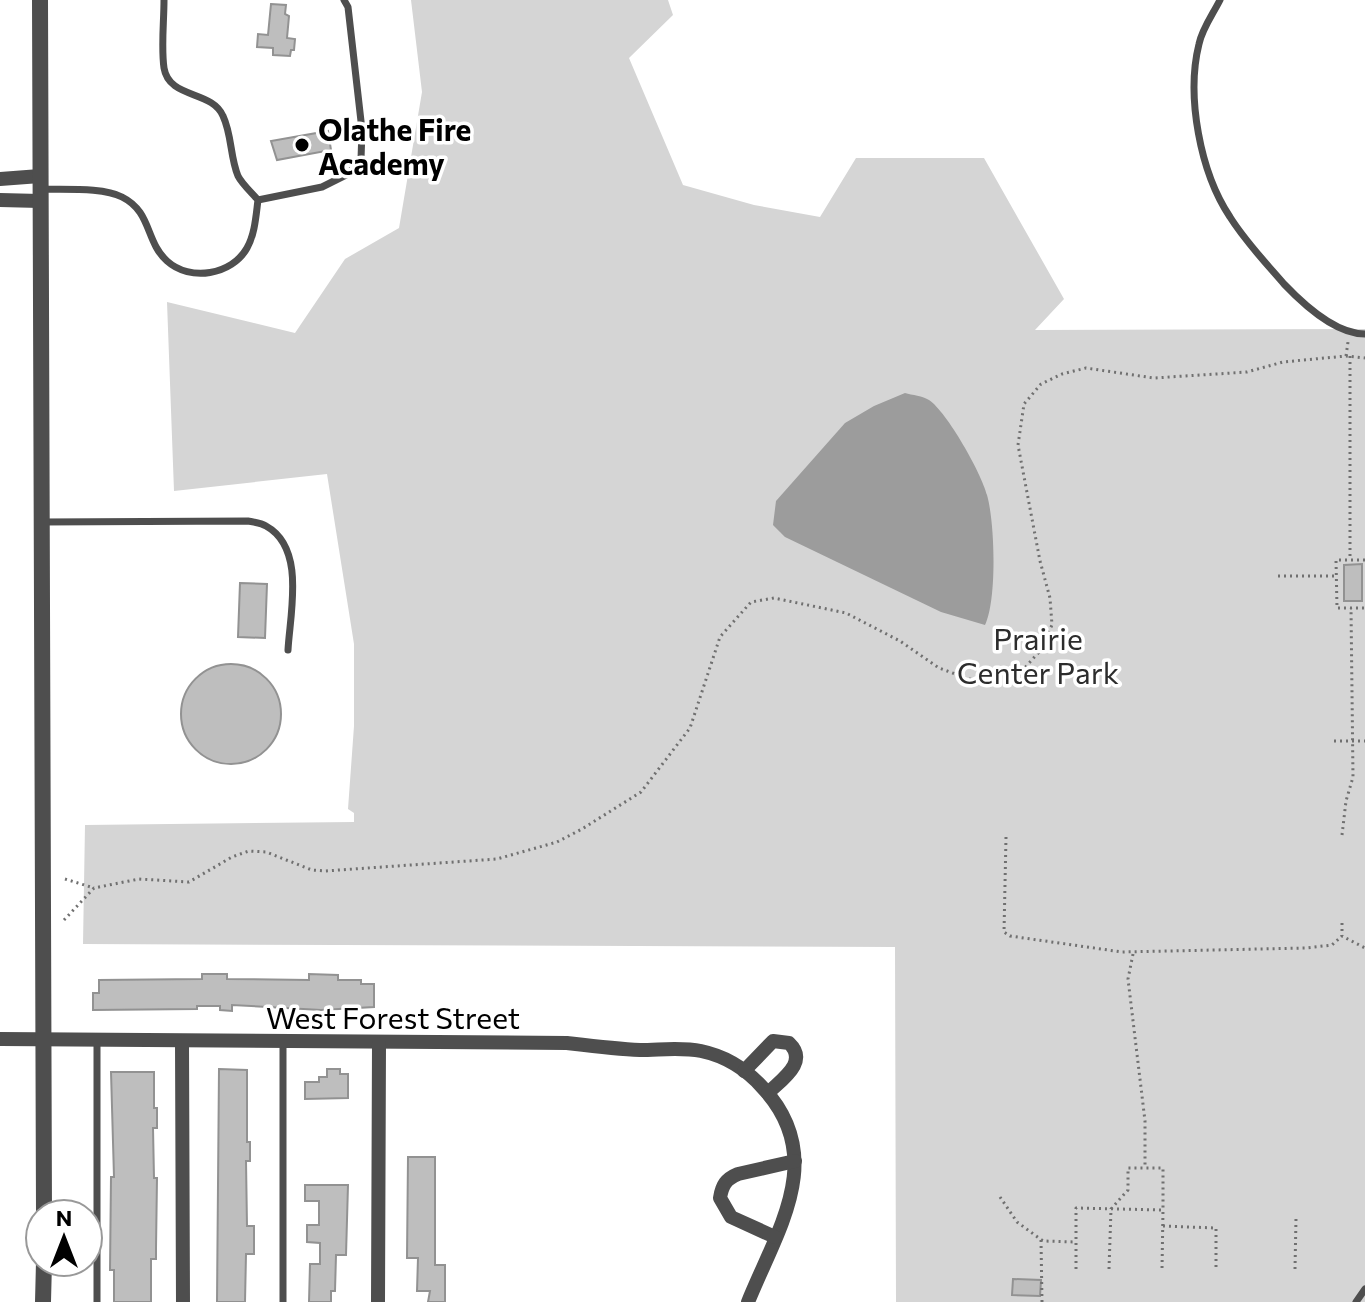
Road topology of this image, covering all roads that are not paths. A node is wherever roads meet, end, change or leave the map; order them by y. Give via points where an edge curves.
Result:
1 (40, 0) edge
2 (164, 0) edge
3 (344, 0) edge
4 (1220, 0) edge
5 (0, 179) edge
6 (40, 189) junction
7 (0, 200) edge
8 (258, 200) junction
9 (1365, 334) edge
10 (43, 522) junction
11 (288, 650) dead end
12 (0, 1039) edge
13 (45, 1039) junction
14 (97, 1040) junction
15 (182, 1042) junction
16 (283, 1043) junction
17 (379, 1044) junction
18 (741, 1069) junction
19 (768, 1093) junction
20 (795, 1161) junction
21 (44, 1198) edge
22 (775, 1237) junction
23 (44, 1278) edge
24 (1365, 1289) edge
25 (43, 1302) edge
26 (97, 1302) edge
27 (183, 1302) edge
28 (283, 1302) edge
29 (378, 1302) edge
30 (748, 1302) edge
31 (1356, 1302) edge

1 - 6 street
2 - 8 lane via 164,70 169,83 222,112 238,176
3 - 8 lane via 362,130 361,159 348,174 322,187
4 - 9 lane via 1199,42 1194,79 1204,159 1228,214 1298,300 1349,334
5 - 6 street
6 - 7 street
6 - 8 lane via 119,195 137,207 167,262 187,272 211,274 233,265 247,248
6 - 10 street
10 - 11 lane via 266,525 290,557
10 - 13 street
12 - 13 street, West Forest Street
13 - 14 street, West Forest Street
13 - 21 street
14 - 15 street, West Forest Street
14 - 26 lane
15 - 16 street, West Forest Street
15 - 27 street
16 - 17 street, West Forest Street
16 - 28 lane
17 - 18 street, West Forest Street via 547,1042 680,1049 721,1057
17 - 29 street
18 - 19 street
18 - 19 street via 773,1041 795,1048 796,1065
19 - 20 street via 780,1108
20 - 22 street via 791,1200
20 - 22 street via 738,1174 722,1187 720,1198 731,1217
22 - 30 street
23 - 25 street
24 - 31 lane

